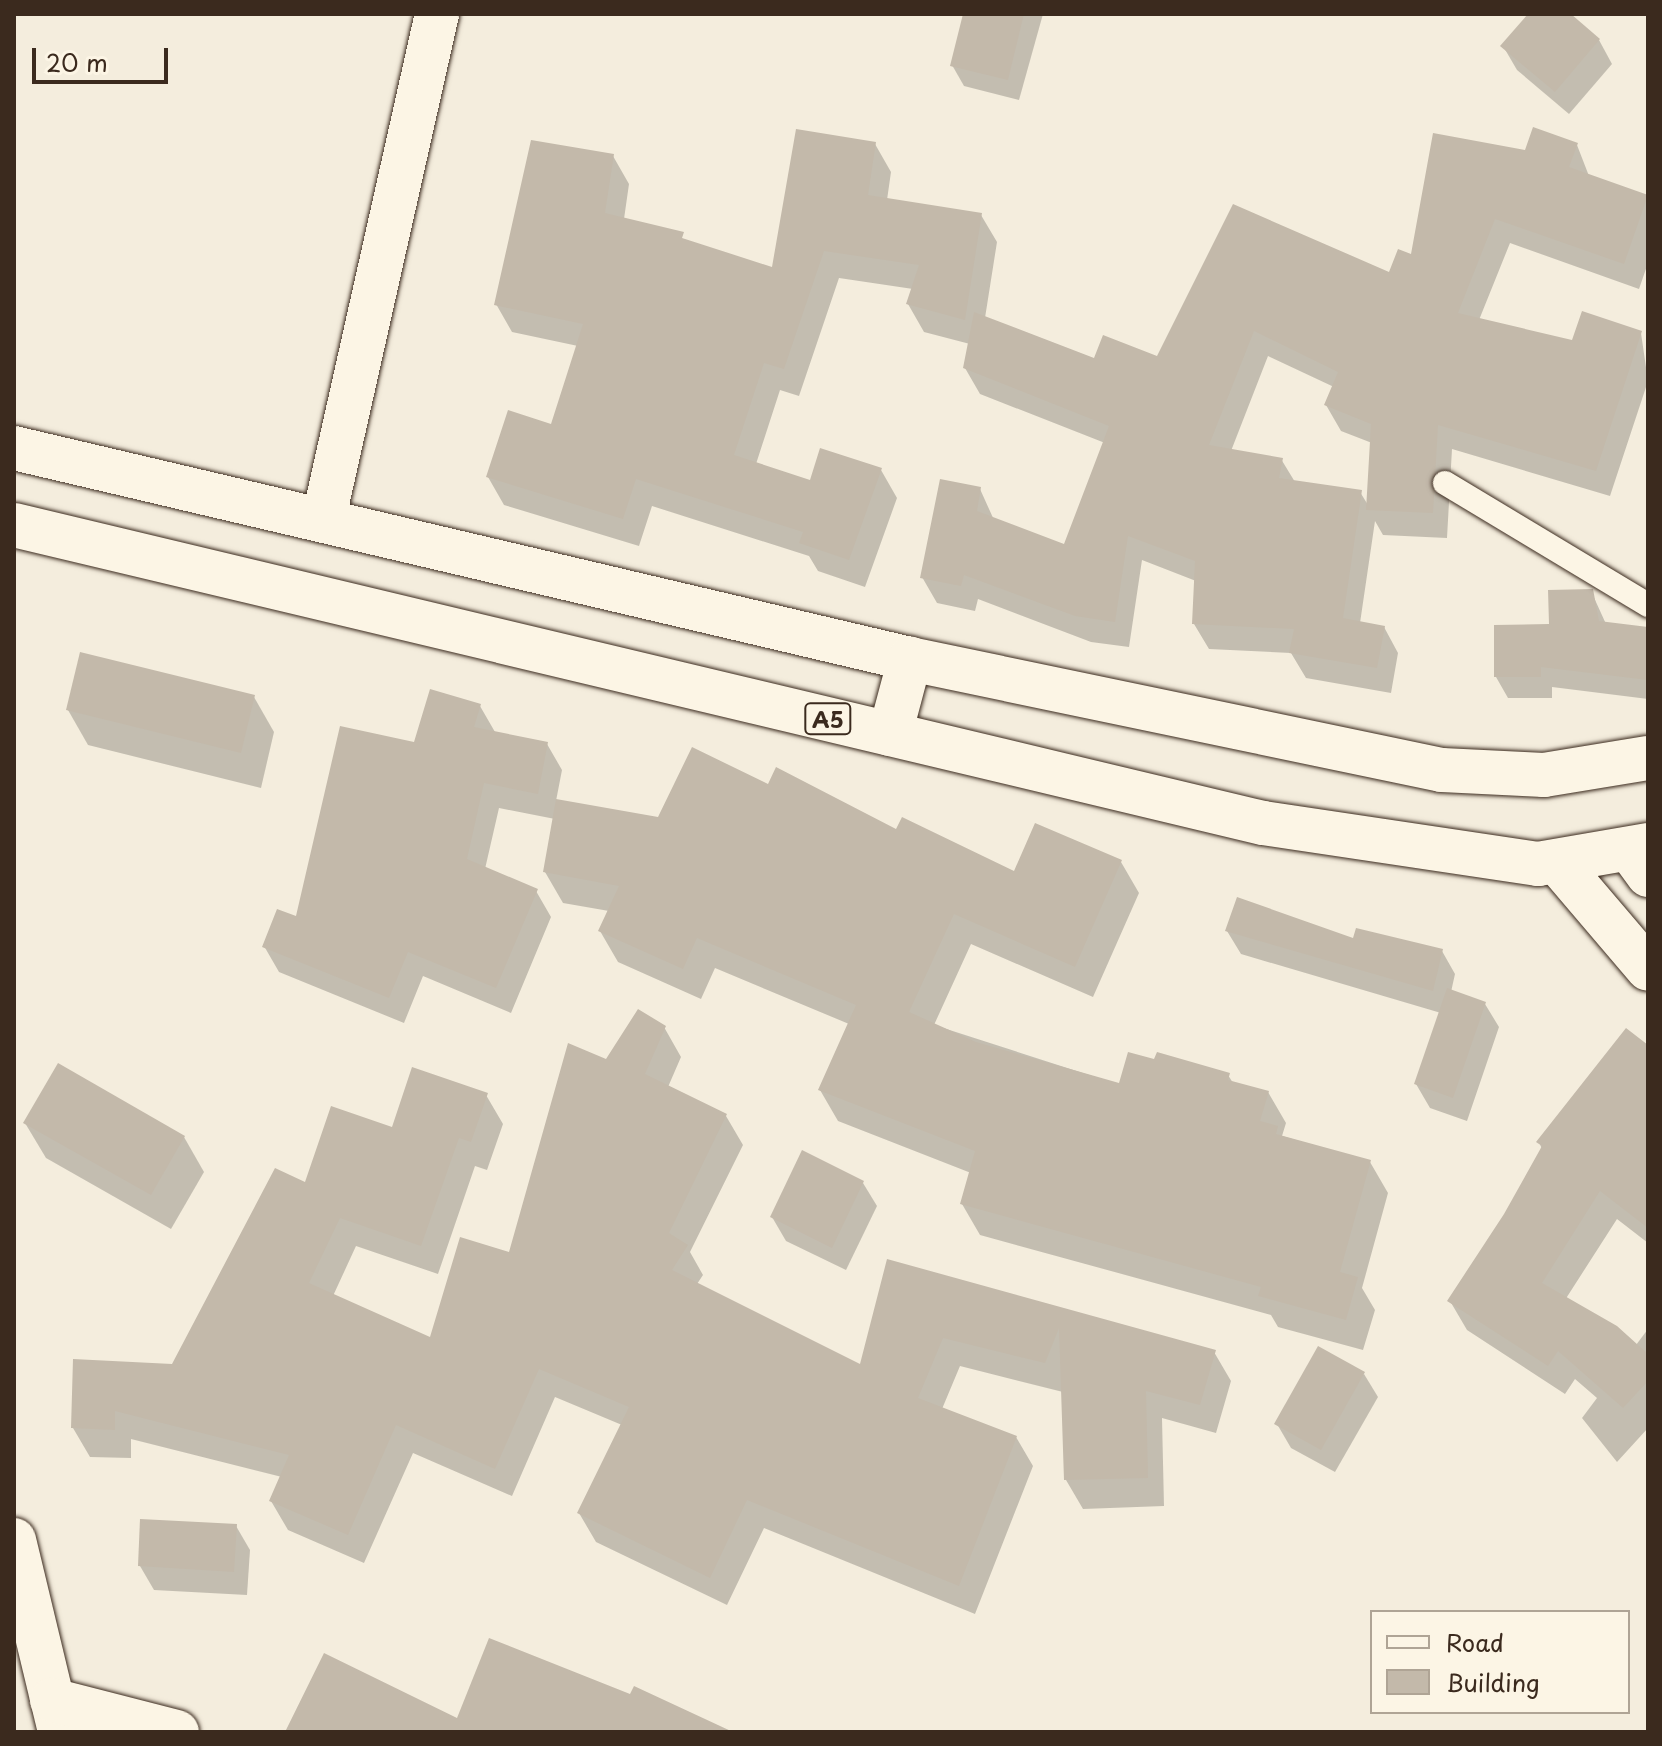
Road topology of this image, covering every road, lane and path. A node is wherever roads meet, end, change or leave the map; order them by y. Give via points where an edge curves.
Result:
1 (437, 14) edge
2 (14, 448) edge
3 (1445, 483) dead end
4 (324, 517) junction
5 (14, 525) edge
6 (1648, 605) edge
7 (910, 659) junction
8 (890, 734) junction
9 (1648, 758) edge
10 (1642, 856) edge
11 (1557, 862) junction
12 (1648, 969) edge
13 (14, 1540) edge
14 (56, 1716) edge
15 (177, 1732) edge

1 - 4 main road
2 - 4 main road
3 - 6 lane
4 - 7 main road
5 - 8 main road, A5
7 - 8 main road
7 - 9 main road via 1442,770 1544,775
8 - 11 main road, A5 via 1277,825 1461,856
10 - 11 main road, A5
11 - 12 main road
13 - 14 main road
14 - 15 main road

